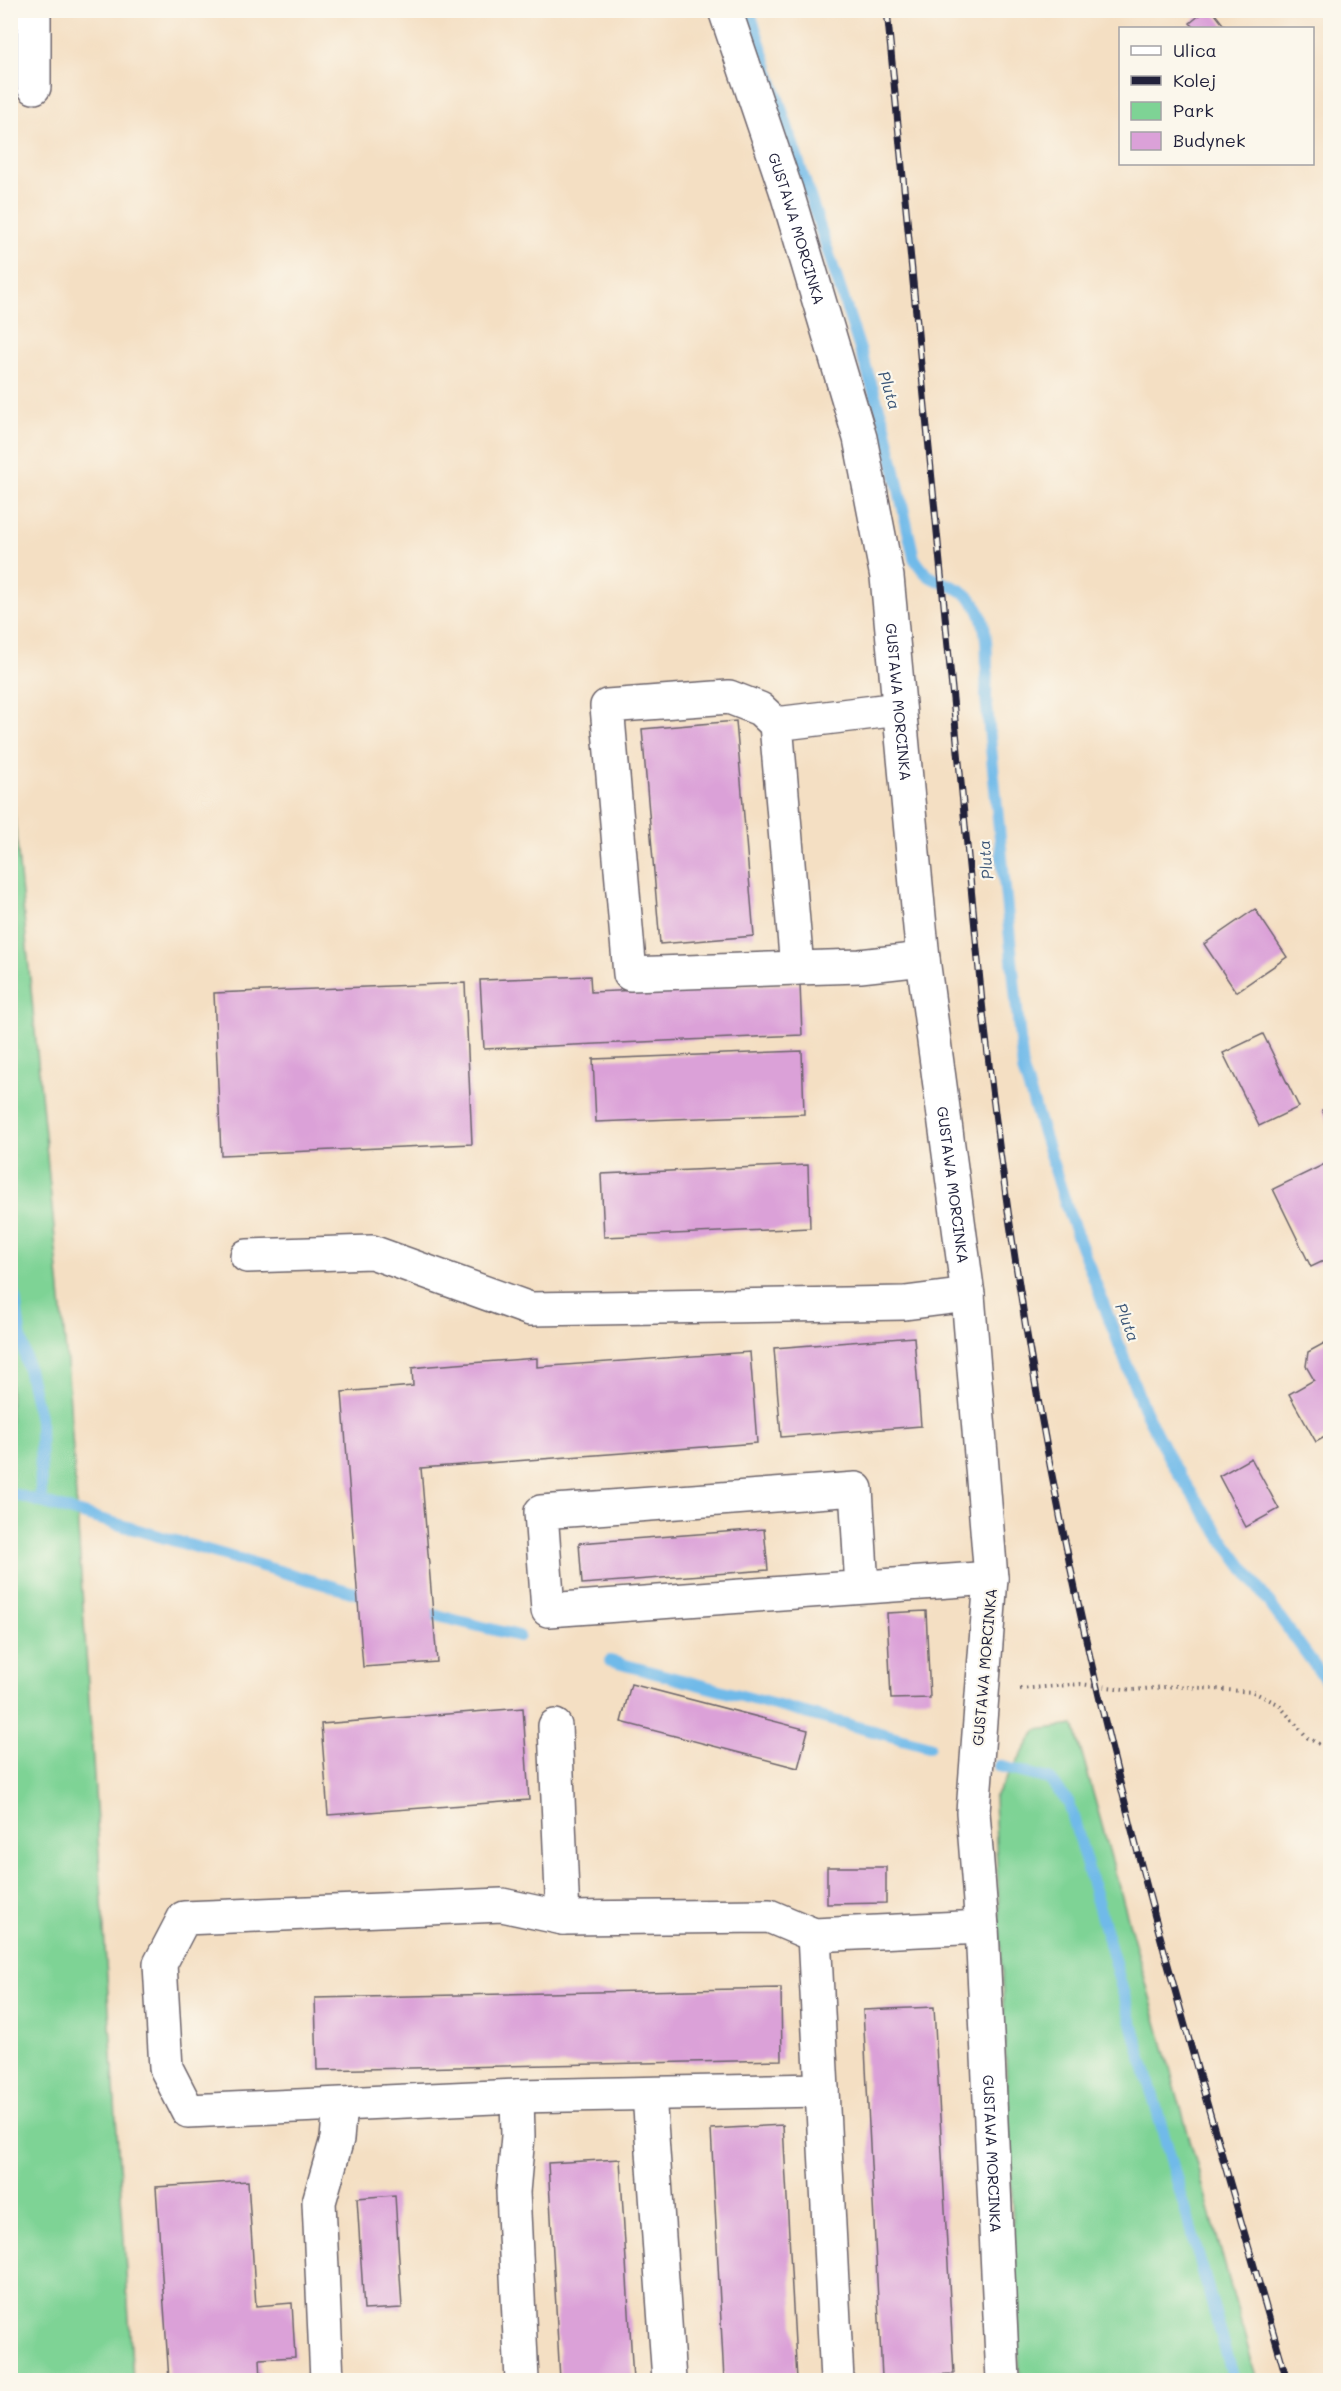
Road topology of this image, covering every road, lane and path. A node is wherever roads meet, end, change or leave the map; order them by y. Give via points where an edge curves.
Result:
1 (34, 10) edge
2 (725, 10) edge
3 (34, 87) dead end
4 (899, 709) junction
5 (776, 724) junction
6 (923, 959) junction
7 (797, 968) junction
8 (247, 1256) dead end
9 (968, 1295) junction
10 (991, 1578) junction
11 (862, 1587) junction
12 (980, 1703) junction
13 (555, 1726) dead end
14 (1330, 1750) edge
15 (563, 1918) junction
16 (982, 1927) junction
17 (814, 1935) junction
18 (822, 2090) junction
19 (649, 2094) junction
20 (517, 2096) junction
21 (340, 2105) junction
22 (327, 2380) edge
23 (522, 2380) edge
24 (669, 2380) edge
25 (837, 2380) edge
26 (1003, 2380) edge

1 - 3 street
2 - 4 street, GUSTAWA MORCINKA via 786,190 860,438 887,576
4 - 5 street
4 - 6 street, GUSTAWA MORCINKA
5 - 7 street
5 - 7 street via 760,709 729,697 607,706 630,974
6 - 7 street
6 - 9 street, GUSTAWA MORCINKA
8 - 9 street via 372,1252 530,1309 905,1303
9 - 10 street, GUSTAWA MORCINKA
10 - 11 street
10 - 12 street, GUSTAWA MORCINKA
11 - 11 street via 856,1489 541,1512 548,1610
12 - 14 path via 1025,1688 1080,1684 1133,1690 1176,1686 1253,1692 1278,1704 1308,1738
12 - 16 street, GUSTAWA MORCINKA via 973,1812
13 - 15 street
15 - 17 street via 769,1916
15 - 21 street via 502,1905 184,1918 160,1964 165,2068 188,2111
16 - 17 street
16 - 26 street, GUSTAWA MORCINKA
17 - 18 street
18 - 19 street
18 - 25 street
19 - 20 street
19 - 24 street
20 - 21 street
20 - 23 street via 513,2192
21 - 22 street via 337,2139 319,2202

